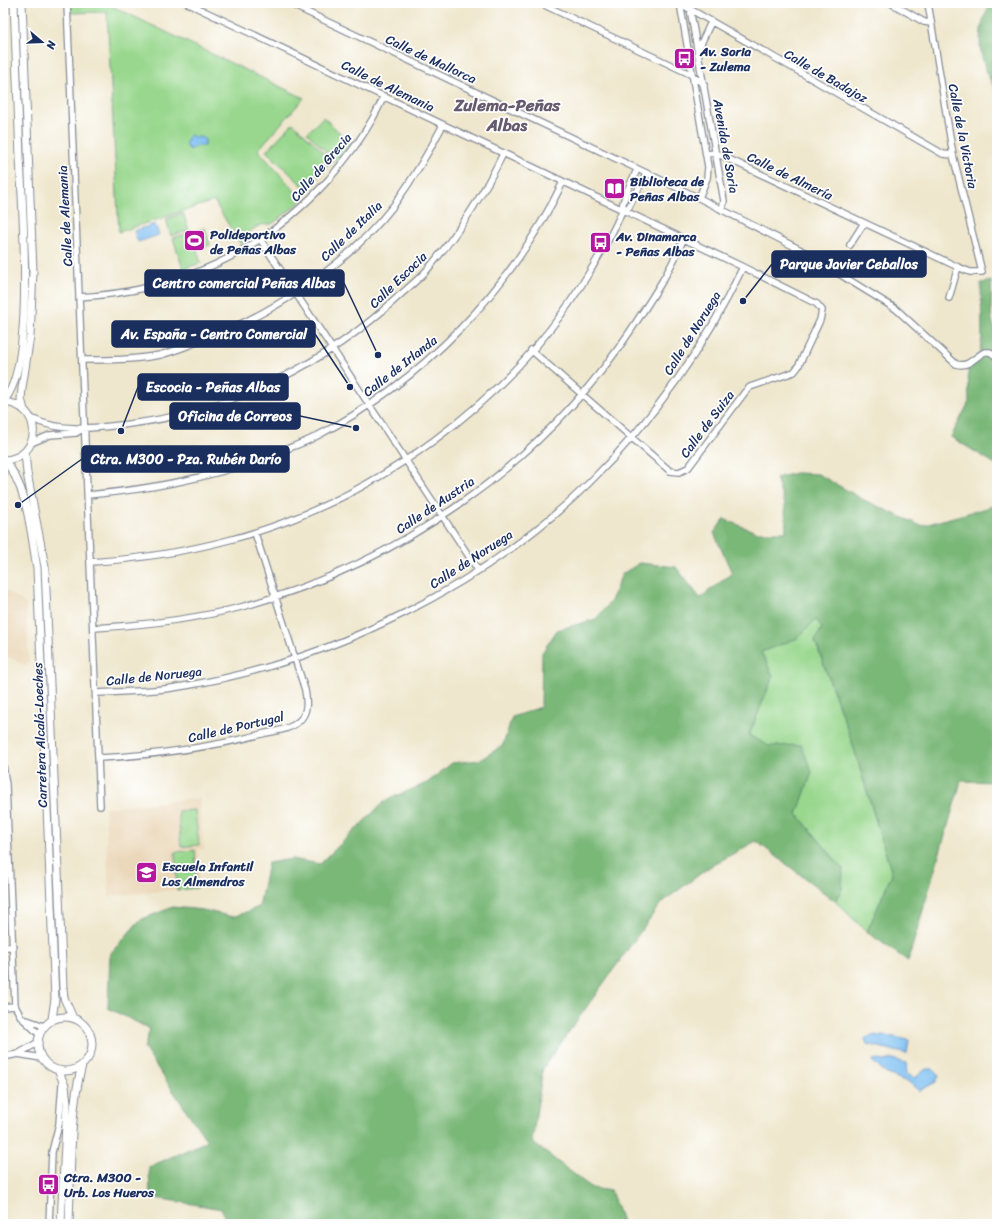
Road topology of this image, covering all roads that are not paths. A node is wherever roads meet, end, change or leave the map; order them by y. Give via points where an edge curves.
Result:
1 (14, 3) edge
2 (22, 3) edge
3 (67, 3) edge
4 (188, 3) edge
5 (288, 3) edge
6 (540, 3) edge
7 (682, 3) edge
8 (892, 3) edge
9 (928, 3) edge
10 (690, 6) edge
11 (711, 22) junction
12 (931, 23) junction
13 (698, 50) junction
14 (700, 66) junction
15 (692, 75) junction
16 (704, 85) junction
17 (384, 96) junction
18 (443, 125) junction
19 (716, 153) junction
20 (503, 154) junction
21 (706, 154) junction
22 (953, 155) junction
23 (637, 170) junction
24 (646, 174) junction
25 (563, 182) junction
26 (698, 198) junction
27 (622, 210) junction
28 (722, 210) junction
29 (864, 223) junction
30 (260, 239) junction
31 (683, 240) junction
32 (850, 244) dead end
33 (743, 267) junction
34 (958, 267) junction
35 (982, 272) joint
36 (295, 293) junction
37 (79, 297) junction
38 (949, 298) dead end
39 (332, 349) junction
40 (531, 350) junction
41 (997, 357) edge
42 (82, 360) junction
43 (581, 394) junction
44 (3, 402) edge
45 (369, 405) junction
46 (24, 410) junction
47 (31, 418) junction
48 (85, 428) junction
49 (631, 437) junction
50 (31, 443) junction
51 (25, 452) junction
52 (4, 460) edge
53 (406, 460) junction
54 (88, 495) junction
55 (443, 516) junction
56 (255, 533) junction
57 (91, 562) junction
58 (478, 570) junction
59 (274, 597) junction
60 (94, 628) junction
61 (295, 658) junction
62 (96, 693) junction
63 (99, 758) junction
64 (3, 765) edge
65 (5, 800) edge
66 (100, 806) dead end
67 (3, 947) edge
68 (13, 947) junction
69 (15, 1006) junction
70 (3, 1007) edge
71 (21, 1017) junction
72 (73, 1018) junction
73 (52, 1019) junction
74 (44, 1026) junction
75 (39, 1034) junction
76 (37, 1043) junction
77 (18, 1054) junction
78 (3, 1058) edge
79 (41, 1058) junction
80 (82, 1065) junction
81 (58, 1070) junction
82 (63, 1080) junction
83 (49, 1224) edge
84 (61, 1224) edge
85 (69, 1224) edge

1 - 44 main road via 25,302 18,366 13,386
2 - 46 main road via 33,271 30,336 21,398
3 - 37 street, Calle de Alemania
4 - 17 street, Calle de Alemania
5 - 23 street, Calle de Mallorca
6 - 15 street
7 - 10 street, Avenida de Soria
7 - 15 street, Avenida de Soria
8 - 12 street via 924,22
9 - 12 street, Calle de la Victoria
10 - 11 street, Calle de Badajoz
10 - 13 street, Avenida de Soria
11 - 13 street
11 - 22 street, Calle de Badajoz via 943,154
12 - 22 street, Calle de la Victoria
13 - 14 street, Avenida de Soria
14 - 15 street
14 - 16 street, Avenida de Soria
15 - 16 street, Avenida de Soria
15 - 21 street, Avenida de Soria
16 - 19 street, Avenida de Soria
17 - 18 street, Calle de Alemania
17 - 30 street, Calle de Grecia via 350,155 305,205
18 - 20 street, Calle de Alemania
18 - 36 street, Calle de Italia via 419,168 393,205 353,248
19 - 21 street
19 - 28 street, Avenida de Soria via 724,201
19 - 29 street, Calle de Almería
20 - 25 street, Calle de Alemania
20 - 39 street, Calle Escocia via 483,192 426,271 352,337
21 - 26 street, Avenida de Soria via 708,173
22 - 35 street, Calle de la Victoria
23 - 24 street, Calle de Mallorca
23 - 27 street via 622,204
24 - 26 street, Calle de Mallorca
24 - 27 street via 629,207
25 - 27 street, Calle de Alemania
25 - 45 street, Calle de Irlanda via 542,224 509,274 466,324 419,368
26 - 28 street, Calle de Mallorca
27 - 31 street, Calle de Suiza
27 - 40 street via 588,274 551,327
28 - 41 street, Calle de Mallorca via 799,249 881,299 896,309 956,364 968,364 985,352
29 - 32 street
29 - 34 street, Calle de Almería
30 - 36 street
30 - 37 street, Calle de Grecia via 228,258 184,278 136,291
31 - 33 street, Calle de Suiza
31 - 43 street, Calle de Austria via 646,307 615,353
33 - 49 street, Calle de Noruega via 707,336 654,410
33 - 49 street, Calle de Suiza via 817,304 822,310 820,320 798,367 794,372 750,387 688,468 683,471 670,471
34 - 35 street, Calle de Almería via 970,272
34 - 38 street
36 - 39 street
36 - 42 street, Calle de Italia via 250,320 162,354 129,360
37 - 42 street, Calle de Alemania
39 - 45 street
39 - 48 street, Calle Escocia via 262,387 206,408 144,422
40 - 43 street, Calle de Suiza
40 - 53 street via 475,407
42 - 48 street, Calle de Alemania
43 - 49 street, Calle de Suiza
43 - 55 street, Calle de Austria via 535,444
44 - 46 main road via 17,405
45 - 53 street
45 - 54 street, Calle de Irlanda via 314,437 252,463 187,482
46 - 47 main road
47 - 48 street, Calle Escocia via 50,426
47 - 50 main road
48 - 50 street, Calle Escocia via 76,433 50,435
48 - 54 street
49 - 58 street, Calle de Noruega via 562,508
50 - 51 main road
51 - 52 main road
51 - 72 main road, Carretera Alcalá-Loeches via 45,567 63,988 64,998
52 - 73 main road, Carretera Alcalá-Loeches via 14,474 28,514 37,568 55,999
53 - 55 street
53 - 56 street via 333,501
54 - 57 street
55 - 58 street
55 - 59 street, Calle de Austria via 380,553
56 - 57 street via 160,554
56 - 59 street, Calle de Portugal
57 - 60 street
58 - 61 street, Calle de Noruega via 415,607 354,636
59 - 60 street, Calle de Austria via 177,620
59 - 61 street, Calle de Portugal
60 - 62 street
61 - 62 street, Calle de Noruega via 242,674 188,686
61 - 63 street, Calle de Portugal via 307,703 304,716 294,725 214,745 171,752
62 - 63 street
63 - 66 street
64 - 65 street via 6,772
65 - 68 street
67 - 68 street
68 - 69 street
69 - 70 street
69 - 71 street
71 - 74 street
71 - 75 street
72 - 73 main road via 66,1016
72 - 80 main road via 85,1026 91,1039 90,1053
73 - 74 main road
74 - 75 main road
75 - 76 main road
76 - 77 street
76 - 79 main road
77 - 78 street
77 - 79 street
79 - 81 main road
80 - 81 main road via 70,1070
80 - 85 main road via 75,1098
81 - 82 main road
82 - 83 street via 60,1124 52,1152
82 - 84 main road via 67,1103

